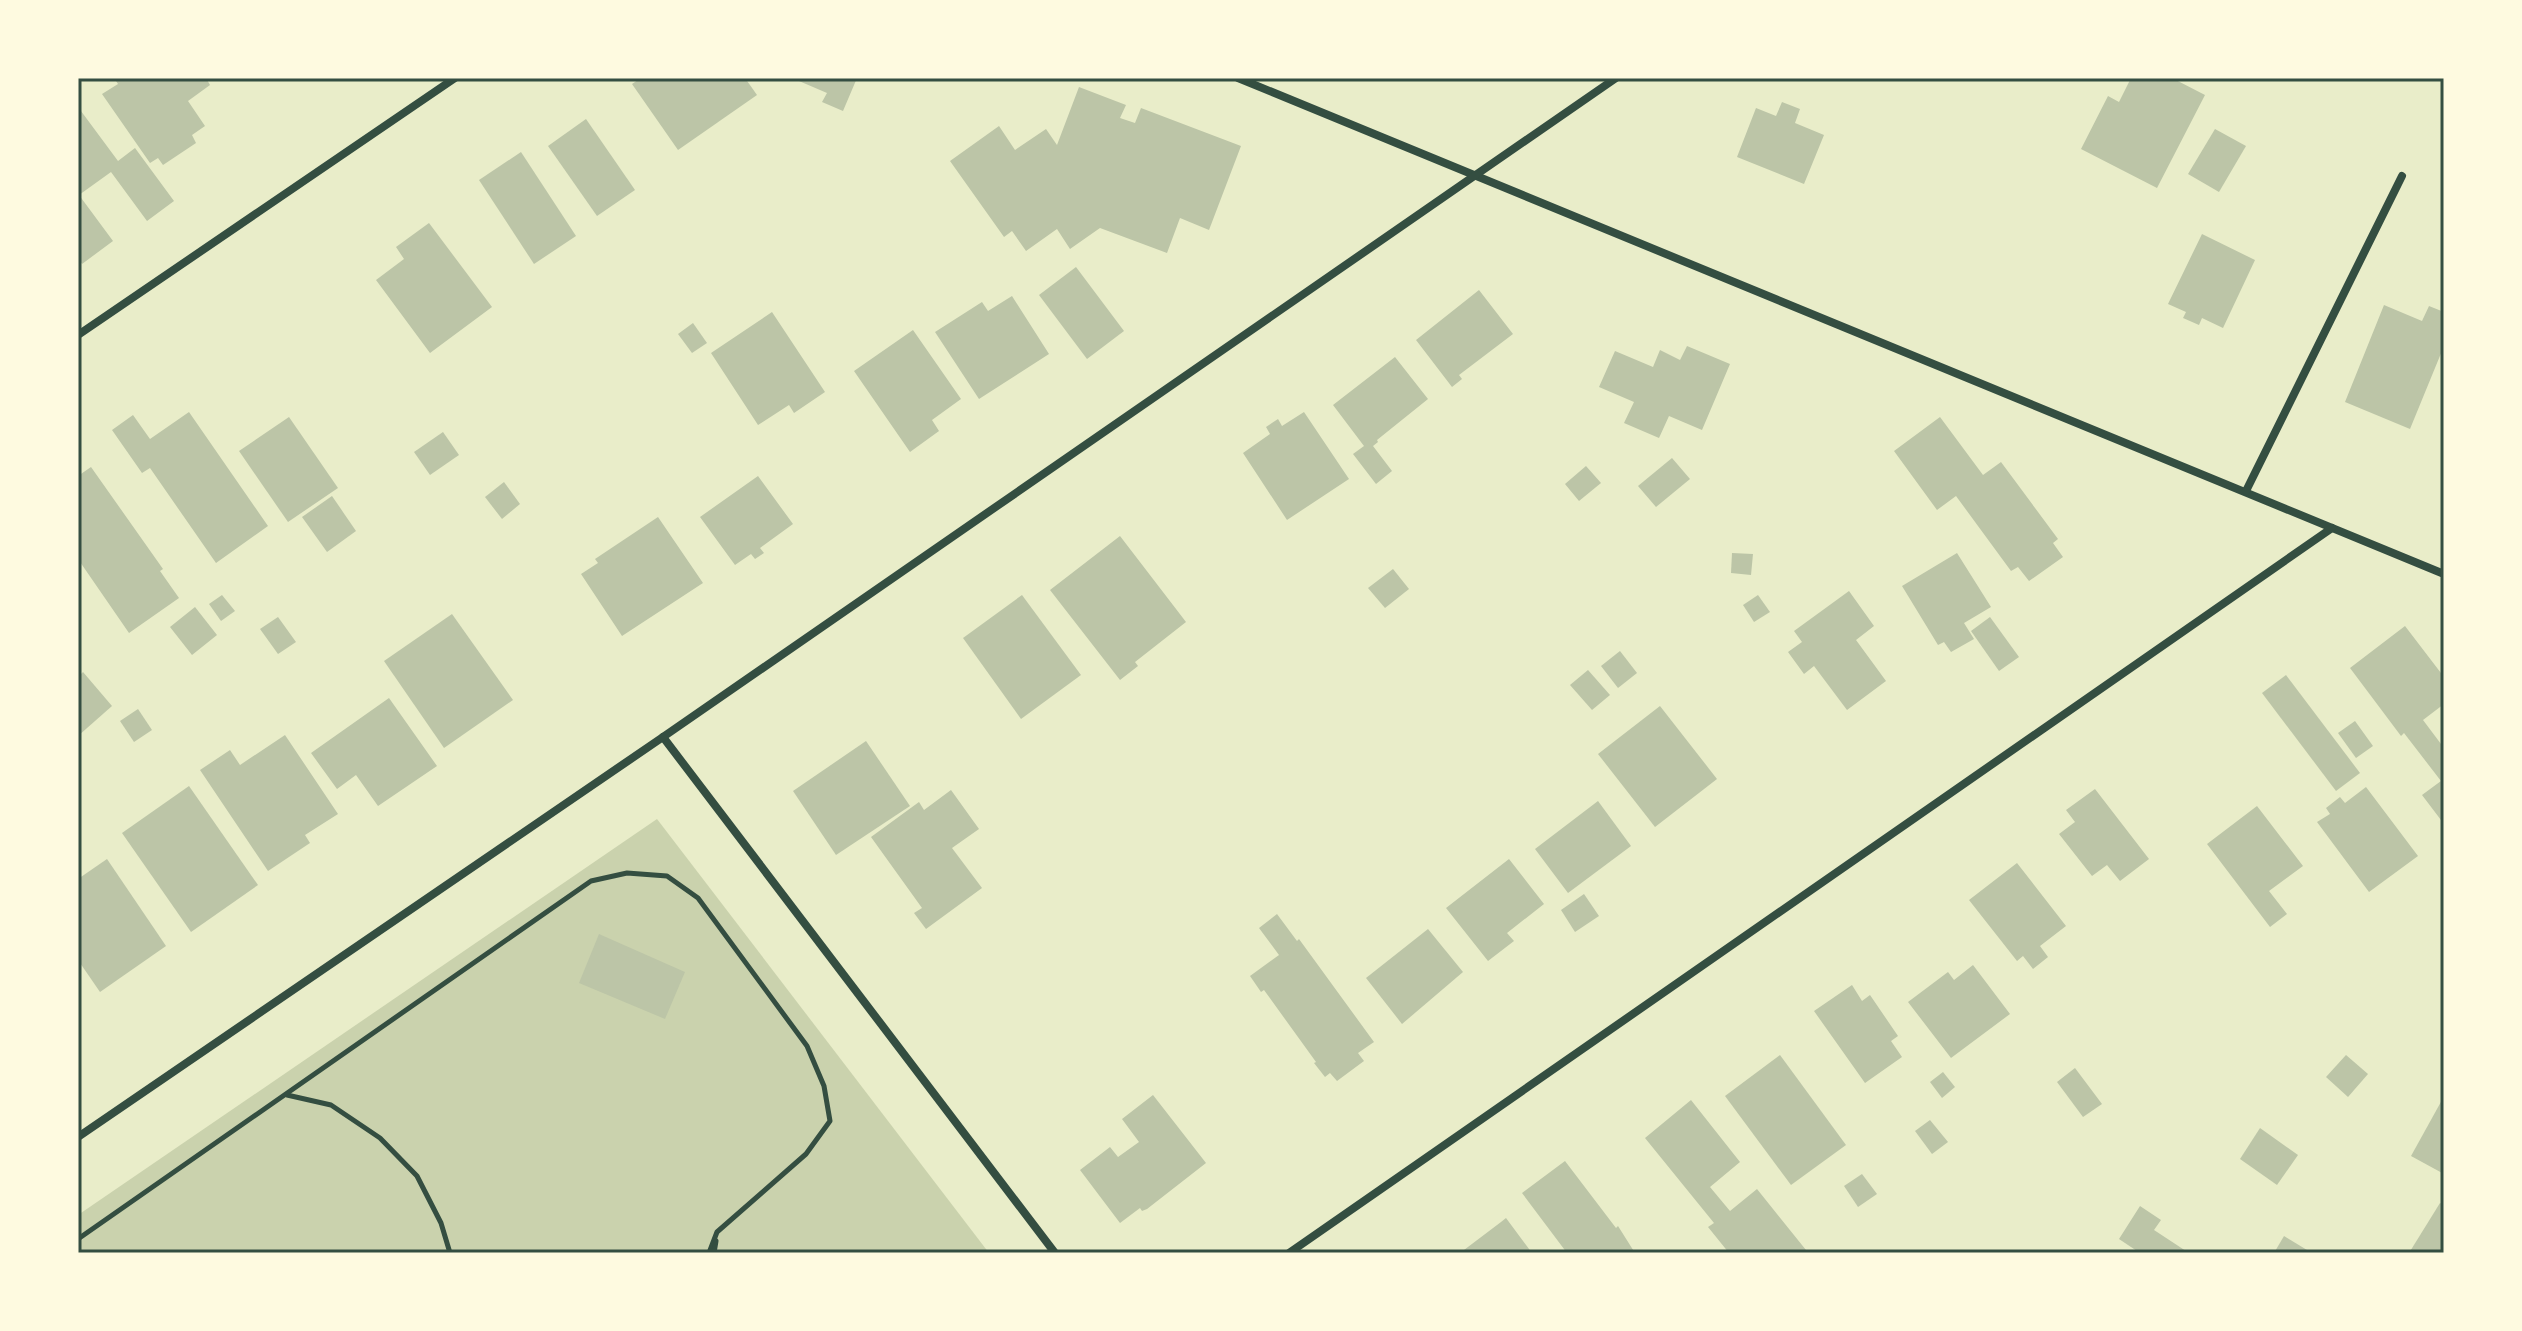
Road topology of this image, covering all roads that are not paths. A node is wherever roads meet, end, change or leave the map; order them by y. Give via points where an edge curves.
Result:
1 (455, 78) edge
2 (1238, 78) edge
3 (1616, 78) edge
4 (1473, 174) junction
5 (2402, 176) dead end
6 (78, 335) edge
7 (2246, 491) junction
8 (2332, 528) junction
9 (2444, 574) edge
10 (663, 737) junction
11 (78, 1137) edge
12 (1055, 1253) edge
13 (1289, 1253) edge

1 - 6 street
2 - 4 street
3 - 4 street
4 - 7 street
4 - 10 street
5 - 7 street
7 - 8 street
8 - 9 street
8 - 13 street
10 - 11 street
10 - 12 street

